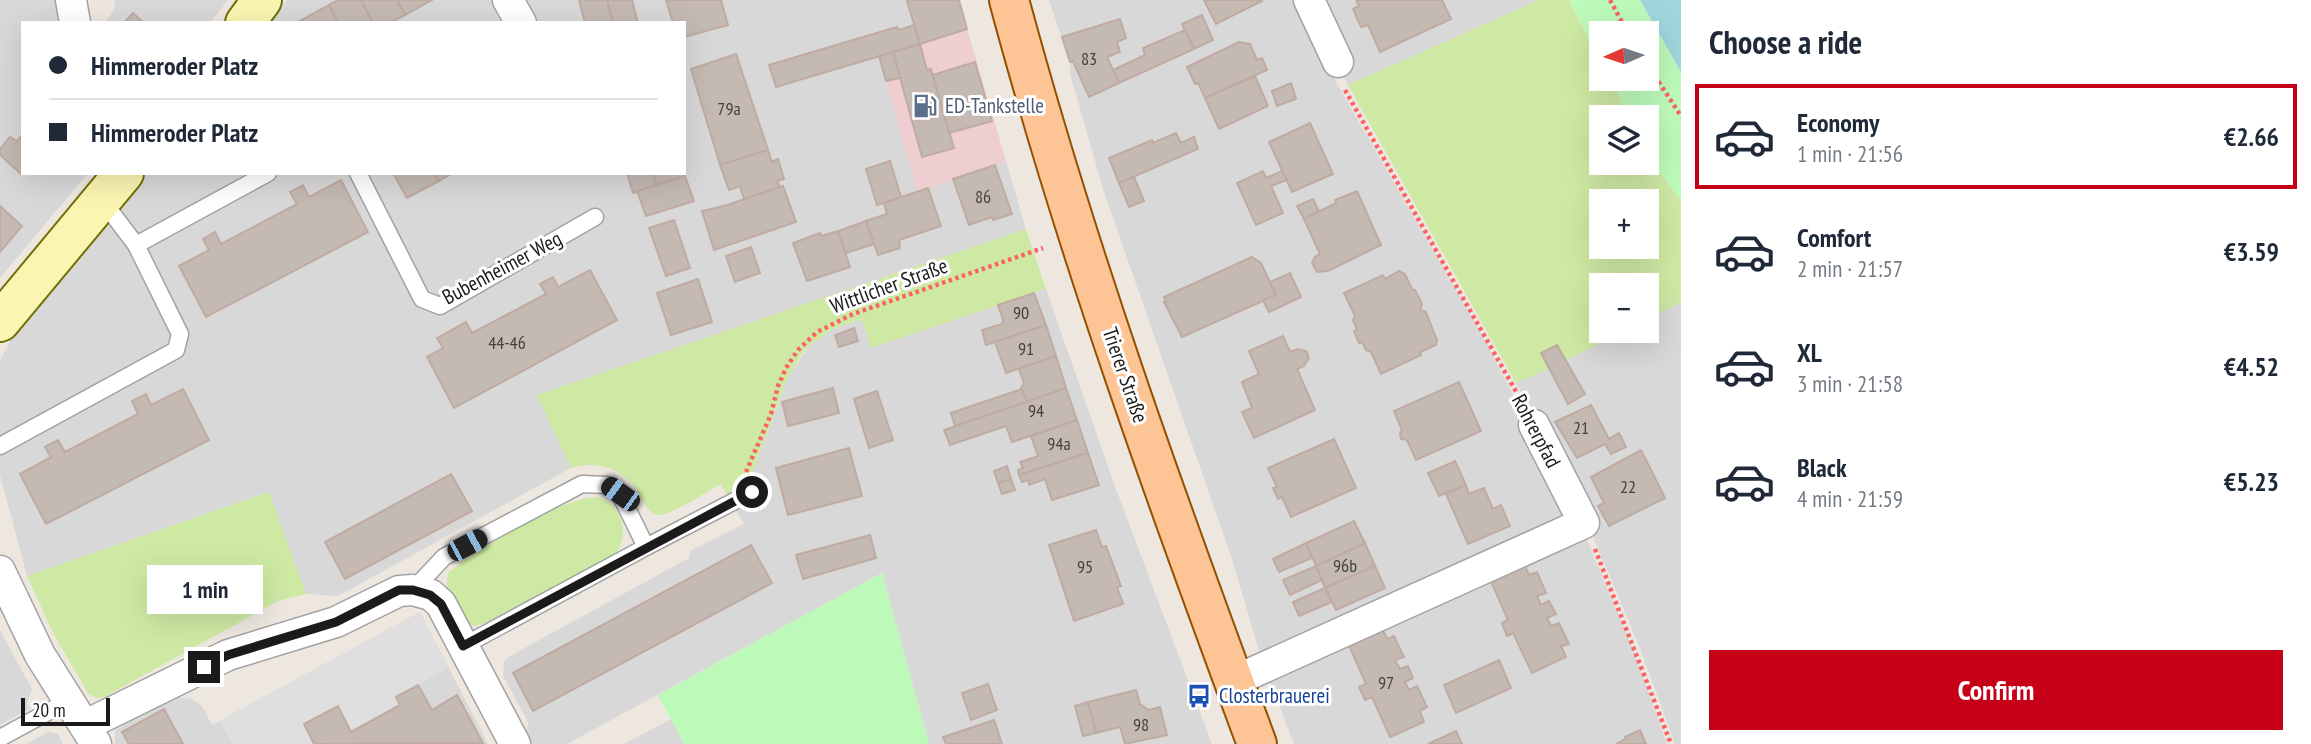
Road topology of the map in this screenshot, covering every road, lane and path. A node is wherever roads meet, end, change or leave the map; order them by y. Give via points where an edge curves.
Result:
1 (71, 0) edge
2 (262, 0) edge
3 (508, 0) edge
4 (1009, 0) edge
5 (1309, 0) edge
6 (1610, 0) edge
7 (75, 21) edge
8 (246, 21) edge
9 (520, 21) edge
10 (1621, 21) edge
11 (1338, 62) joint
12 (1659, 82) edge
13 (1681, 116) edge
14 (264, 175) edge
15 (359, 175) edge
16 (113, 187) edge
17 (595, 217) dead end
18 (136, 245) junction
19 (1043, 248) dead end
20 (0, 322) edge
21 (1534, 425) joint
22 (0, 446) edge
23 (745, 473) dead end
24 (752, 492) dead end
25 (1584, 523) junction
26 (646, 547) junction
27 (0, 571) edge
28 (413, 590) junction
29 (463, 646) junction
30 (1234, 681) junction
31 (68, 701) junction
32 (91, 734) edge
33 (0, 738) edge
34 (515, 744) edge
35 (1257, 744) edge
36 (1671, 744) edge

1 - 7 street
2 - 8 street
3 - 9 street
4 - 30 main road, Trierer Straße via 1079,240
5 - 11 street
6 - 10 path
11 - 21 path, Rohrerpfad via 1344,87
12 - 13 path
14 - 18 lane
15 - 17 lane, Bubenheimer Weg via 422,299 440,306
16 - 18 lane
16 - 20 street
18 - 22 lane via 180,334 176,349
19 - 23 path, Wittlicher Straße via 853,314 817,332 786,368
21 - 25 street, Rohrerpfad
24 - 26 lane
25 - 30 street
25 - 36 path
26 - 28 lane via 620,494 607,485 582,484 444,558
26 - 29 lane
27 - 31 street
28 - 29 street via 441,604
28 - 32 street via 399,590 336,622 228,655
29 - 34 street
30 - 35 main road, Trierer Straße
31 - 32 street
31 - 33 lane

